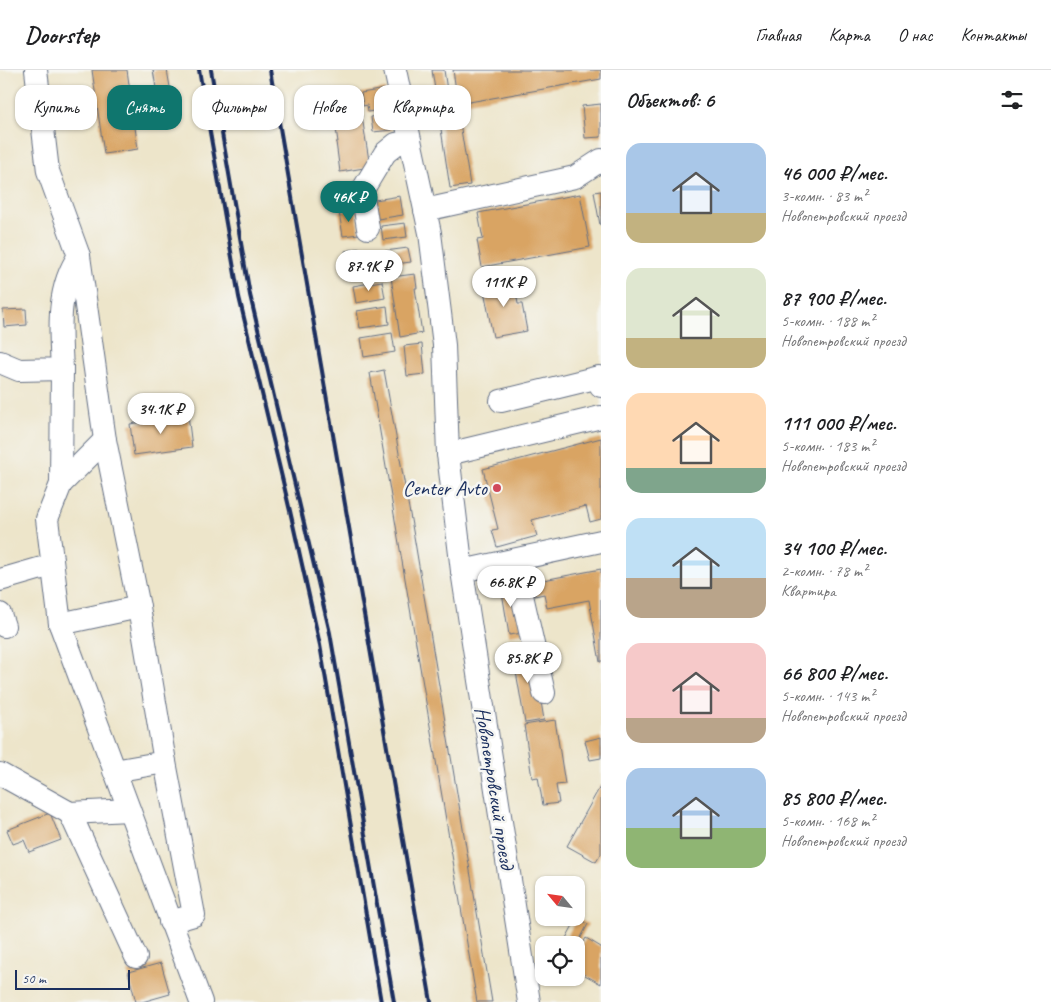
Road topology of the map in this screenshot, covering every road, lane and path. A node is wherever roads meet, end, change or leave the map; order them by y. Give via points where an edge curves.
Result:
1 (36, 70) edge
2 (395, 70) edge
3 (410, 141) junction
4 (601, 160) edge
5 (425, 210) junction
6 (368, 228) dead end
7 (79, 256) junction
8 (0, 362) edge
9 (62, 369) junction
10 (601, 386) edge
11 (501, 401) dead end
12 (601, 417) edge
13 (105, 440) junction
14 (448, 454) junction
15 (61, 484) junction
16 (601, 541) edge
17 (514, 560) junction
18 (52, 565) junction
19 (462, 571) junction
20 (0, 580) edge
21 (139, 607) junction
22 (60, 624) junction
23 (544, 693) dead end
24 (165, 762) junction
25 (114, 771) junction
26 (0, 774) edge
27 (129, 810) junction
28 (70, 813) junction
29 (170, 922) junction
30 (136, 957) dead end
31 (201, 1002) edge
32 (529, 1002) edge

1 - 7 street via 48,172
2 - 3 street, Новопетровский проезд
3 - 5 street, Новопетровский проезд
3 - 6 street via 396,144 385,153 362,190
4 - 5 street via 575,177
5 - 14 street, Новопетровский проезд via 444,345
7 - 9 street via 66,282 61,323
7 - 13 street
8 - 9 street via 19,370
9 - 15 street
10 - 11 street via 599,377
12 - 14 street
13 - 15 street
13 - 21 street
14 - 19 street, Новопетровский проезд
15 - 18 street via 47,519
16 - 17 street
17 - 19 street
17 - 23 street
18 - 20 street
18 - 22 street
19 - 32 street, Новопетровский проезд
21 - 22 street
21 - 24 street
22 - 25 street
24 - 25 street
24 - 29 street via 194,915
25 - 27 street
26 - 28 street
27 - 28 street
27 - 29 street
28 - 30 street
29 - 31 street

